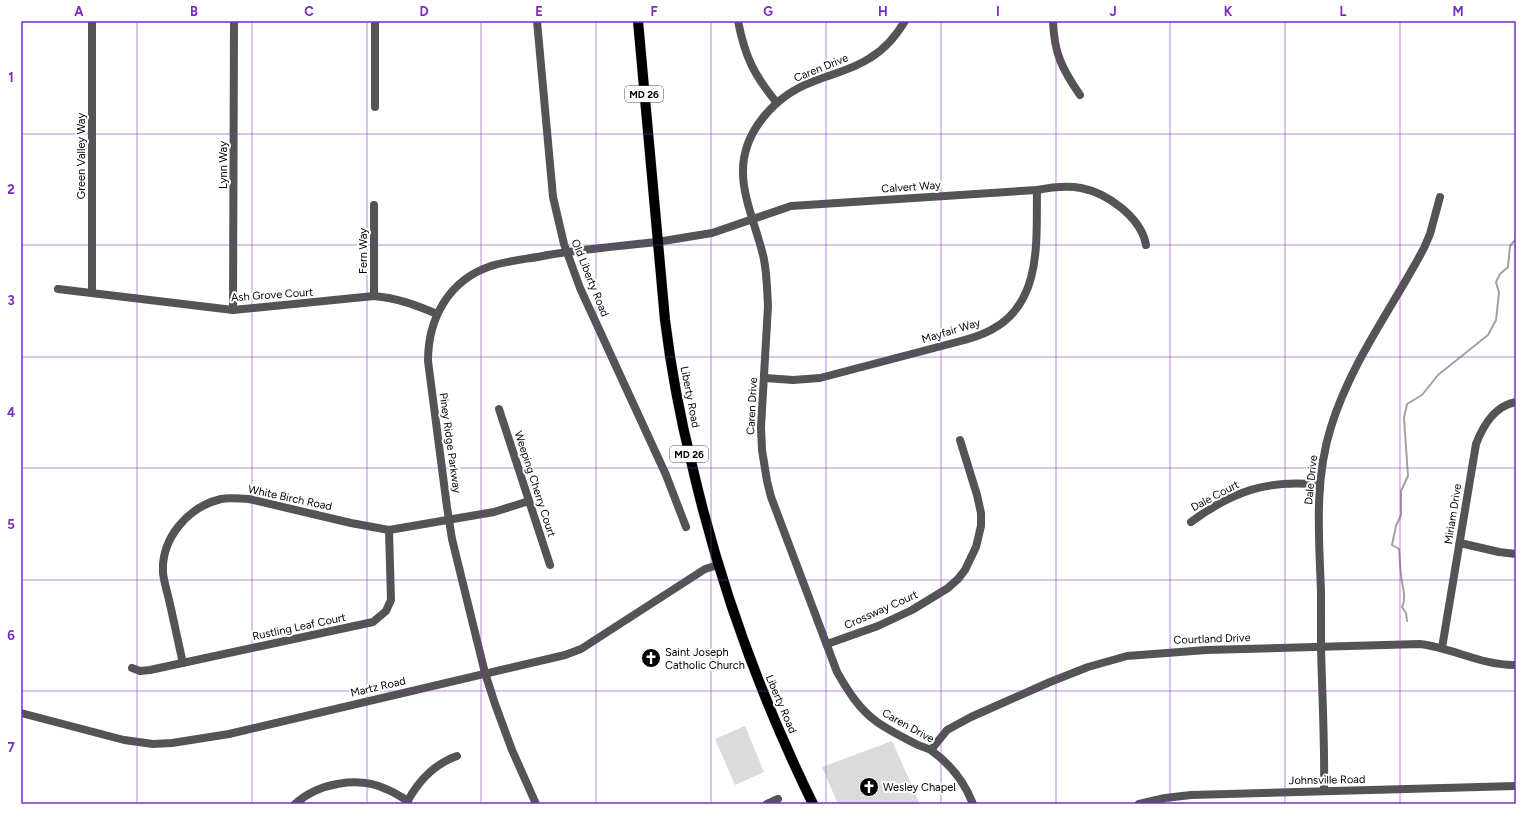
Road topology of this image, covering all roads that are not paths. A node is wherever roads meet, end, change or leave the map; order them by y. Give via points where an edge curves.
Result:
1 (92, 21) edge
2 (234, 21) edge
3 (375, 21) edge
4 (537, 21) edge
5 (638, 21) edge
6 (738, 21) edge
7 (905, 21) edge
8 (1053, 21) edge
9 (1080, 95) dead end
10 (777, 103) junction
11 (375, 107) dead end
12 (1037, 190) junction
13 (1440, 196) dead end
14 (374, 205) dead end
15 (754, 219) junction
16 (657, 242) junction
17 (1146, 245) dead end
18 (567, 252) junction
19 (58, 288) dead end
20 (92, 292) junction
21 (374, 296) junction
22 (234, 310) junction
23 (437, 314) junction
24 (765, 378) junction
25 (1516, 402) edge
26 (499, 410) dead end
27 (960, 440) dead end
28 (1320, 485) junction
29 (528, 501) junction
30 (449, 519) junction
31 (1191, 522) dead end
32 (686, 527) dead end
33 (389, 530) junction
34 (1460, 543) junction
35 (1516, 554) edge
36 (550, 565) dead end
37 (718, 565) junction
38 (827, 644) junction
39 (1321, 647) junction
40 (1442, 648) junction
41 (182, 663) junction
42 (1516, 665) edge
43 (132, 668) dead end
44 (485, 673) junction
45 (21, 713) edge
46 (931, 750) junction
47 (457, 756) dead end
48 (1516, 786) edge
49 (1324, 791) junction
50 (778, 798) dead end
51 (407, 802) edge
52 (295, 804) edge
53 (536, 804) edge
54 (767, 804) edge
55 (813, 804) edge
56 (973, 804) edge
57 (1139, 804) edge

1 - 20 street, Green Valley Way
2 - 22 street, Lynn Way
3 - 11 street
4 - 18 street, Old Liberty Road via 553,197
5 - 16 main road, Liberty Road / MD 26
6 - 10 street via 752,66 763,86
7 - 10 street, Caren Drive via 895,37 872,57 852,68 804,85
8 - 9 street via 1054,36 1062,65
10 - 15 street, Caren Drive via 755,129 744,158 744,190
12 - 15 street, Calvert Way via 800,205 782,208
12 - 17 street, Calvert Way via 1054,186 1088,190 1102,195 1130,216 1142,232
12 - 24 street, Mayfair Way via 1036,244 1032,278 1018,307 993,329 957,342 820,378
13 - 28 street, Dale Drive via 1424,248 1344,393 1330,428
14 - 21 street, Fern Way
15 - 16 street, Calvert Way via 712,233
15 - 24 street, Caren Drive via 764,256 768,287
16 - 18 street, Piney Ridge Parkway
16 - 37 main road, Liberty Road / MD 26 via 667,340 675,384 696,484
18 - 23 street, Piney Ridge Parkway via 481,270 456,288
18 - 32 street, Old Liberty Road via 580,288 669,481
19 - 20 street, Ash Grove Court
20 - 22 street, Ash Grove Court
21 - 22 street, Ash Grove Court
21 - 23 street, Ash Grove Court via 407,302
23 - 30 street, Piney Ridge Parkway via 430,336 428,361
24 - 38 street, Caren Drive via 761,427 767,481
25 - 34 street, Miriam Drive via 1505,406 1487,422 1476,444
26 - 29 street, Weeping Cherry Court
27 - 38 street, Crossway Court via 981,513 976,547 965,570 948,588 912,610 878,626
28 - 31 street, Dale Court via 1289,483 1256,488 1229,498
28 - 39 street, Dale Drive via 1318,540
29 - 30 street, White Birch Road via 494,512
29 - 36 street, Weeping Cherry Court
30 - 33 street, White Birch Road
30 - 44 street, Piney Ridge Parkway
33 - 41 street, Rustling Leaf Court via 391,600 386,611 373,622
33 - 41 street, White Birch Road via 249,499 221,499 196,511 183,520 173,534 165,552 163,573
34 - 35 street
34 - 40 street, Miriam Drive
37 - 44 street, Martz Road via 705,569 581,650
37 - 55 main road, Liberty Road / MD 26 via 753,668 777,728
38 - 46 street, Caren Drive via 837,672 859,706 877,722
39 - 40 street, Courtland Drive via 1408,644
39 - 46 street, Courtland Drive via 1206,650 1127,656 1088,667 971,717 947,730
39 - 49 street, Dale Drive
40 - 42 street, Courtland Drive via 1489,662
41 - 43 street, Rustling Leaf Court via 150,670 140,671
44 - 45 street, Martz Road via 229,734 172,743 124,740
44 - 53 street, Piney Ridge Parkway via 501,723
46 - 56 street, Caren Drive via 959,778
47 - 51 street via 429,772
48 - 49 street, Johnsville Road
49 - 57 street, Johnsville Road via 1191,795
50 - 54 street
51 - 52 street via 386,788 373,784 346,783 318,790

